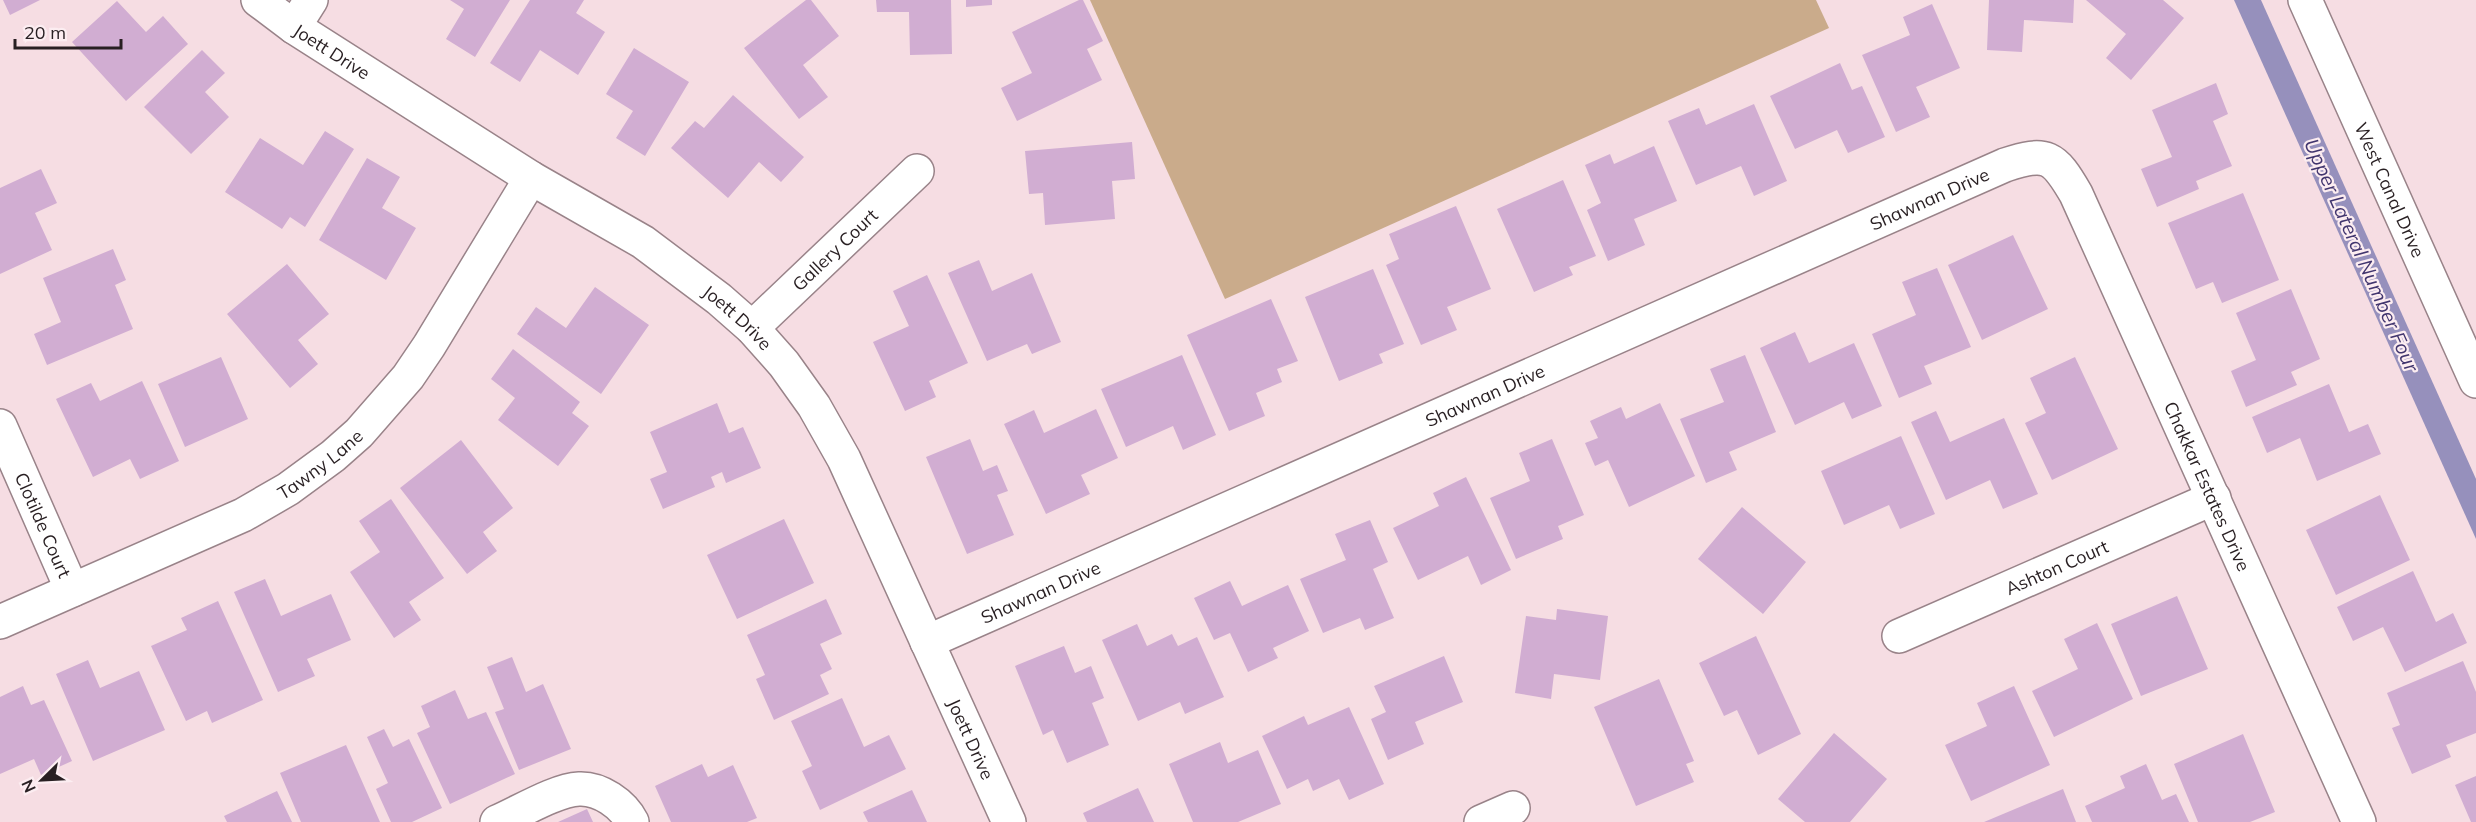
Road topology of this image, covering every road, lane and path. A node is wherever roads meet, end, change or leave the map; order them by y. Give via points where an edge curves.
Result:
1 (258, 0) edge
2 (2305, 0) edge
3 (302, 13) edge
4 (2047, 158) joint
5 (917, 171) dead end
6 (531, 178) junction
7 (752, 328) junction
8 (2476, 381) edge
9 (0, 426) edge
10 (2214, 498) junction
11 (72, 590) junction
12 (0, 622) edge
13 (1899, 636) dead end
14 (927, 642) junction
15 (1513, 808) dead end
16 (497, 822) edge
17 (632, 822) edge
18 (1008, 822) edge
19 (1481, 822) edge
20 (2359, 822) edge

1 - 3 street, Joett Drive
2 - 8 street, West Canal Drive
3 - 6 street, Joett Drive
4 - 10 street, Chakkar Estates Drive via 2062,171 2076,194
4 - 14 street, Shawnan Drive via 2027,158 2005,165
5 - 7 street, Gallery Court
6 - 7 street, Joett Drive via 643,242
6 - 11 street, Tawny Lane via 429,346 408,377 359,433 267,502
7 - 14 street, Joett Drive via 814,406 844,459
9 - 11 street, Clotilde Court
10 - 13 street, Ashton Court
10 - 20 street, Chakkar Estates Drive
11 - 12 street, Tawny Lane
14 - 18 street, Joett Drive
15 - 19 street
16 - 17 street via 579,789 600,793 617,803

